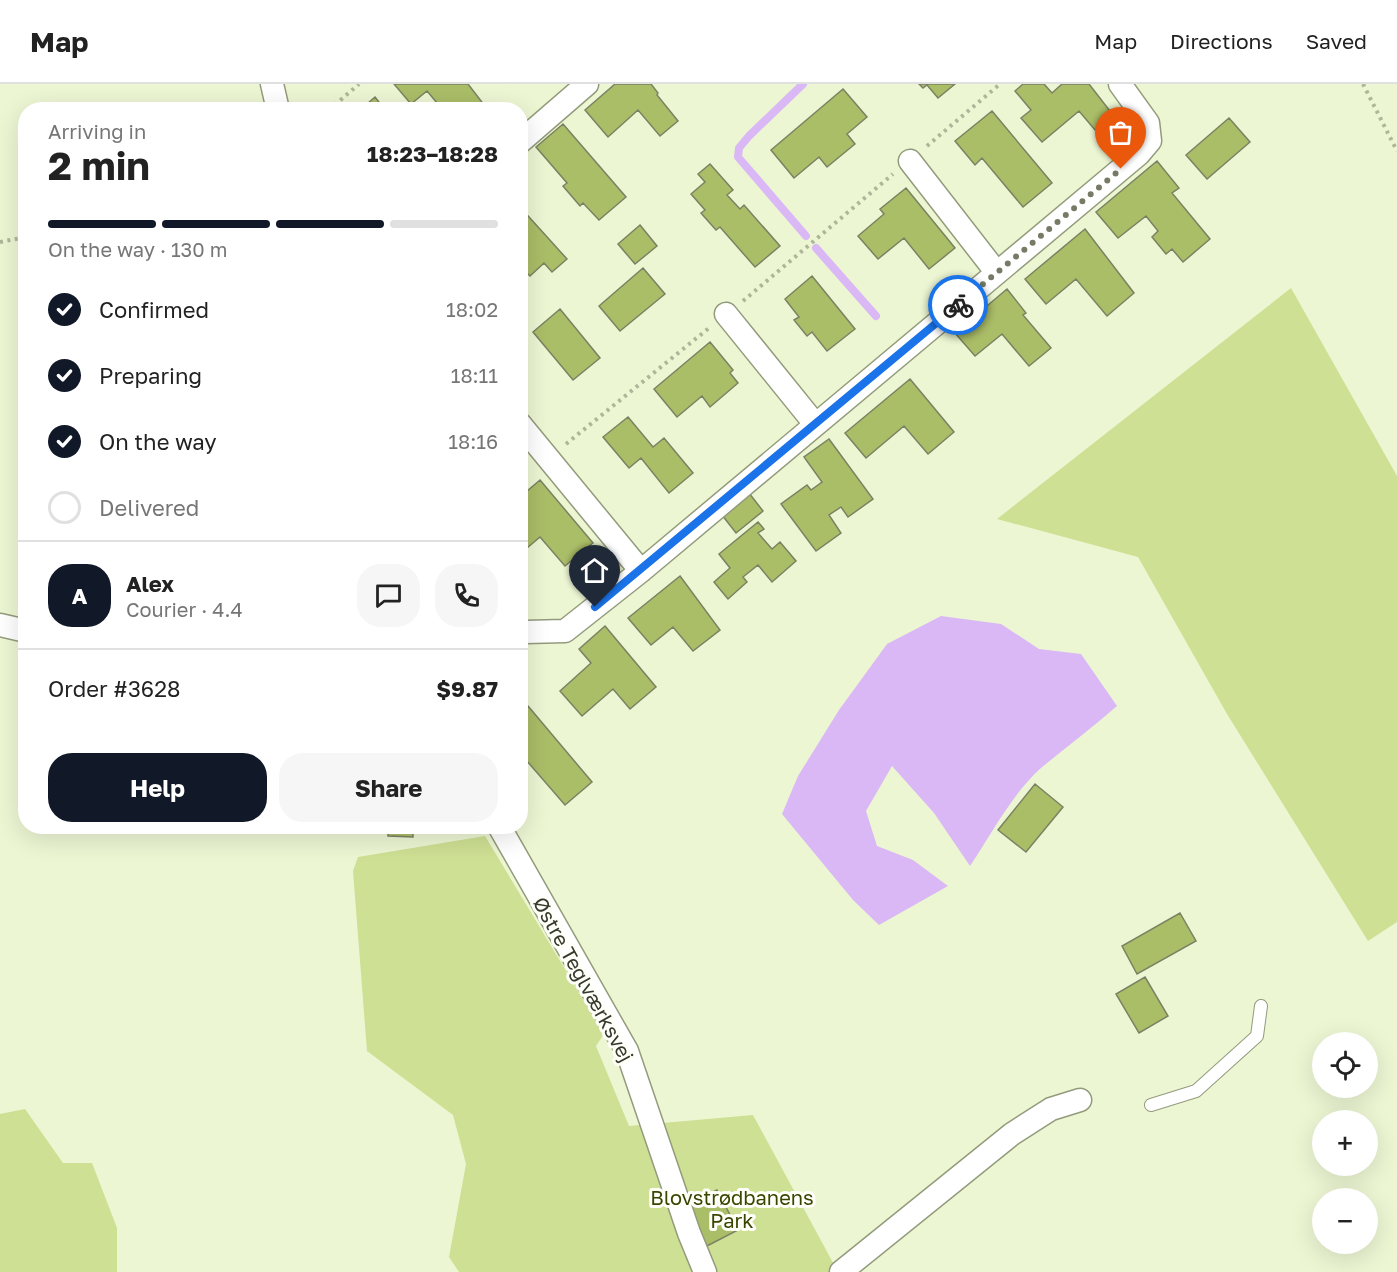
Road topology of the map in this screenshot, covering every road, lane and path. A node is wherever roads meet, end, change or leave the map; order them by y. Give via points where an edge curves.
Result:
1 (272, 84) edge
2 (359, 84) edge
3 (587, 84) edge
4 (1000, 84) edge
5 (1120, 84) edge
6 (1363, 84) edge
7 (277, 102) edge
8 (338, 102) edge
9 (528, 135) edge
10 (1397, 151) edge
11 (910, 161) junction
12 (18, 239) edge
13 (0, 242) edge
14 (998, 273) junction
15 (726, 314) junction
16 (815, 424) junction
17 (528, 433) edge
18 (549, 458) junction
19 (640, 571) junction
20 (0, 625) edge
21 (18, 629) edge
22 (528, 632) edge
23 (504, 834) edge
24 (1262, 1006) dead end
25 (1080, 1100) dead end
26 (1151, 1105) dead end
27 (705, 1272) edge
28 (841, 1272) edge

1 - 7 street
2 - 8 path
3 - 9 street
4 - 11 path
5 - 14 street via 1148,123 1150,141
6 - 10 path
11 - 14 street
11 - 15 path
12 - 13 path
14 - 16 street
15 - 16 street
15 - 18 path
16 - 19 street
17 - 18 street
18 - 19 street
19 - 22 street via 565,631
20 - 21 street
23 - 27 street, Østre Teglværksvej via 627,1051 688,1233
24 - 26 lane via 1257,1036 1196,1090
25 - 28 street via 1051,1109 1012,1134

